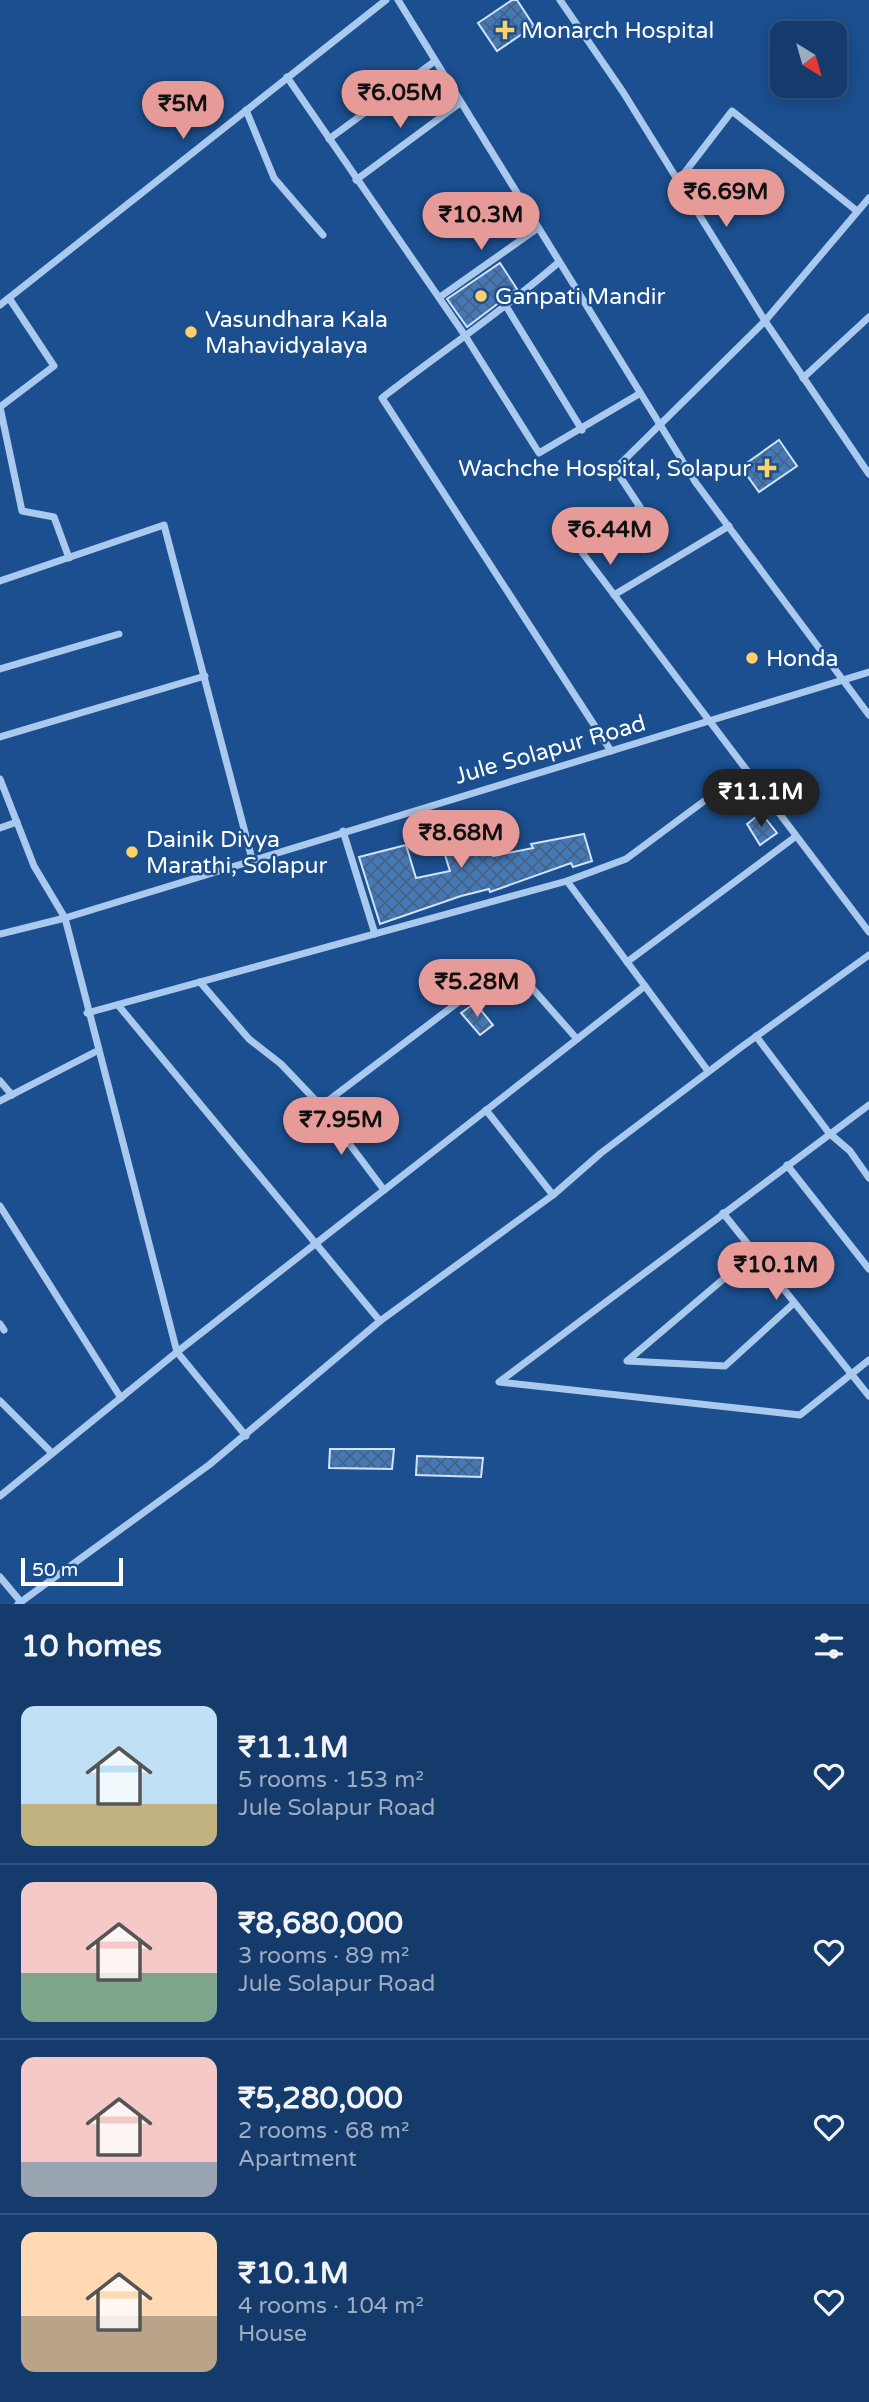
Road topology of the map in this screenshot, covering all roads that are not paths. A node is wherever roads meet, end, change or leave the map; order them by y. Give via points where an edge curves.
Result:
1 (386, 0) edge
2 (398, 0) edge
3 (560, 0) edge
4 (435, 61) junction
5 (287, 77) junction
6 (460, 103) junction
7 (246, 110) junction
8 (329, 139) junction
9 (356, 180) junction
10 (679, 180) junction
11 (869, 198) edge
12 (857, 211) junction
13 (538, 228) junction
14 (323, 235) dead end
15 (559, 262) junction
16 (440, 297) junction
17 (9, 298) junction
18 (0, 305) edge
19 (506, 306) junction
20 (869, 317) edge
21 (765, 321) junction
22 (464, 334) junction
23 (803, 378) junction
24 (639, 394) junction
25 (661, 427) junction
26 (582, 430) junction
27 (869, 474) edge
28 (729, 526) junction
29 (69, 558) junction
30 (0, 581) edge
31 (614, 595) junction
32 (119, 634) dead end
33 (0, 669) edge
34 (869, 672) edge
35 (205, 676) junction
36 (844, 678) junction
37 (869, 715) edge
38 (711, 722) junction
39 (0, 737) edge
40 (611, 751) junction
41 (746, 769) junction
42 (0, 779) edge
43 (17, 822) junction
44 (0, 828) edge
45 (343, 831) junction
46 (796, 836) junction
47 (252, 859) junction
48 (567, 881) junction
49 (65, 918) junction
50 (869, 932) edge
51 (0, 934) edge
52 (375, 934) junction
53 (869, 955) edge
54 (627, 962) junction
55 (200, 982) junction
56 (645, 986) junction
57 (118, 1005) junction
58 (88, 1013) junction
59 (756, 1036) junction
60 (577, 1039) junction
61 (97, 1051) junction
62 (708, 1072) junction
63 (0, 1081) edge
64 (12, 1095) junction
65 (0, 1101) edge
66 (321, 1106) junction
67 (486, 1110) junction
68 (867, 1110) edge
69 (829, 1133) junction
70 (788, 1165) junction
71 (869, 1178) edge
72 (384, 1190) junction
73 (553, 1195) junction
74 (0, 1206) edge
75 (723, 1213) junction
76 (316, 1244) junction
77 (754, 1253) junction
78 (869, 1269) edge
79 (794, 1303) junction
80 (380, 1321) junction
81 (177, 1352) junction
82 (869, 1360) edge
83 (851, 1374) junction
84 (869, 1396) edge
85 (121, 1398) junction
86 (0, 1401) edge
87 (246, 1436) junction
88 (52, 1453) junction
89 (0, 1496) edge
90 (0, 1577) edge
91 (20, 1603) edge

1 - 5 street
2 - 4 street
3 - 10 street
4 - 6 street
4 - 8 street
5 - 7 street
5 - 8 street
6 - 9 street
6 - 13 street
7 - 14 street via 274,178
7 - 17 street
8 - 9 street
9 - 16 street
10 - 12 street via 732,111
10 - 21 street
11 - 12 street
12 - 21 street
13 - 15 street
13 - 16 street
15 - 19 street
15 - 24 street
16 - 22 street
17 - 18 street
17 - 29 street via 54,366 0,407 22,511 54,517
19 - 22 street
19 - 26 street
20 - 23 street
21 - 23 street
21 - 25 street
22 - 26 street via 539,453
22 - 40 street via 382,398
23 - 27 street
24 - 25 street
24 - 26 street
25 - 28 street
25 - 31 street via 615,469 640,507 578,547
28 - 31 street
28 - 36 street
29 - 30 street
29 - 35 street via 164,525
31 - 38 street
32 - 33 street
34 - 36 street, Jule Solapur Road
35 - 39 street
35 - 47 street
36 - 37 street
36 - 38 street, Jule Solapur Road
38 - 40 street, Jule Solapur Road
38 - 41 street
40 - 45 street, Jule Solapur Road
41 - 46 street
41 - 48 street via 626,859
42 - 43 street
43 - 44 street
43 - 49 street via 34,866
45 - 47 street, Jule Solapur Road
45 - 52 street
46 - 50 street
46 - 54 street
47 - 49 street, Jule Solapur Road
48 - 52 street
48 - 54 street
49 - 51 street, Jule Solapur Road
49 - 58 street
52 - 55 street
53 - 59 street
54 - 56 street
55 - 57 street
55 - 66 street via 249,1039
56 - 60 street
56 - 62 street
57 - 58 street
57 - 76 street
58 - 61 street
59 - 62 street
59 - 69 street
60 - 66 street via 510,963
60 - 67 street
61 - 64 street
61 - 81 street
62 - 73 street
63 - 64 street
64 - 65 street
66 - 72 street
67 - 72 street
67 - 73 street
68 - 69 street
69 - 70 street
69 - 71 street via 850,1151
70 - 75 street
70 - 78 street
72 - 76 street
73 - 80 street
74 - 85 street
75 - 77 street
75 - 83 street via 499,1382 800,1415
76 - 80 street
76 - 81 street
77 - 79 street
77 - 79 street via 627,1361 725,1366
79 - 83 street
80 - 87 street
81 - 85 street
81 - 87 street
82 - 83 street
83 - 84 street
85 - 88 street
86 - 88 street
87 - 91 street
88 - 89 street
90 - 91 street

